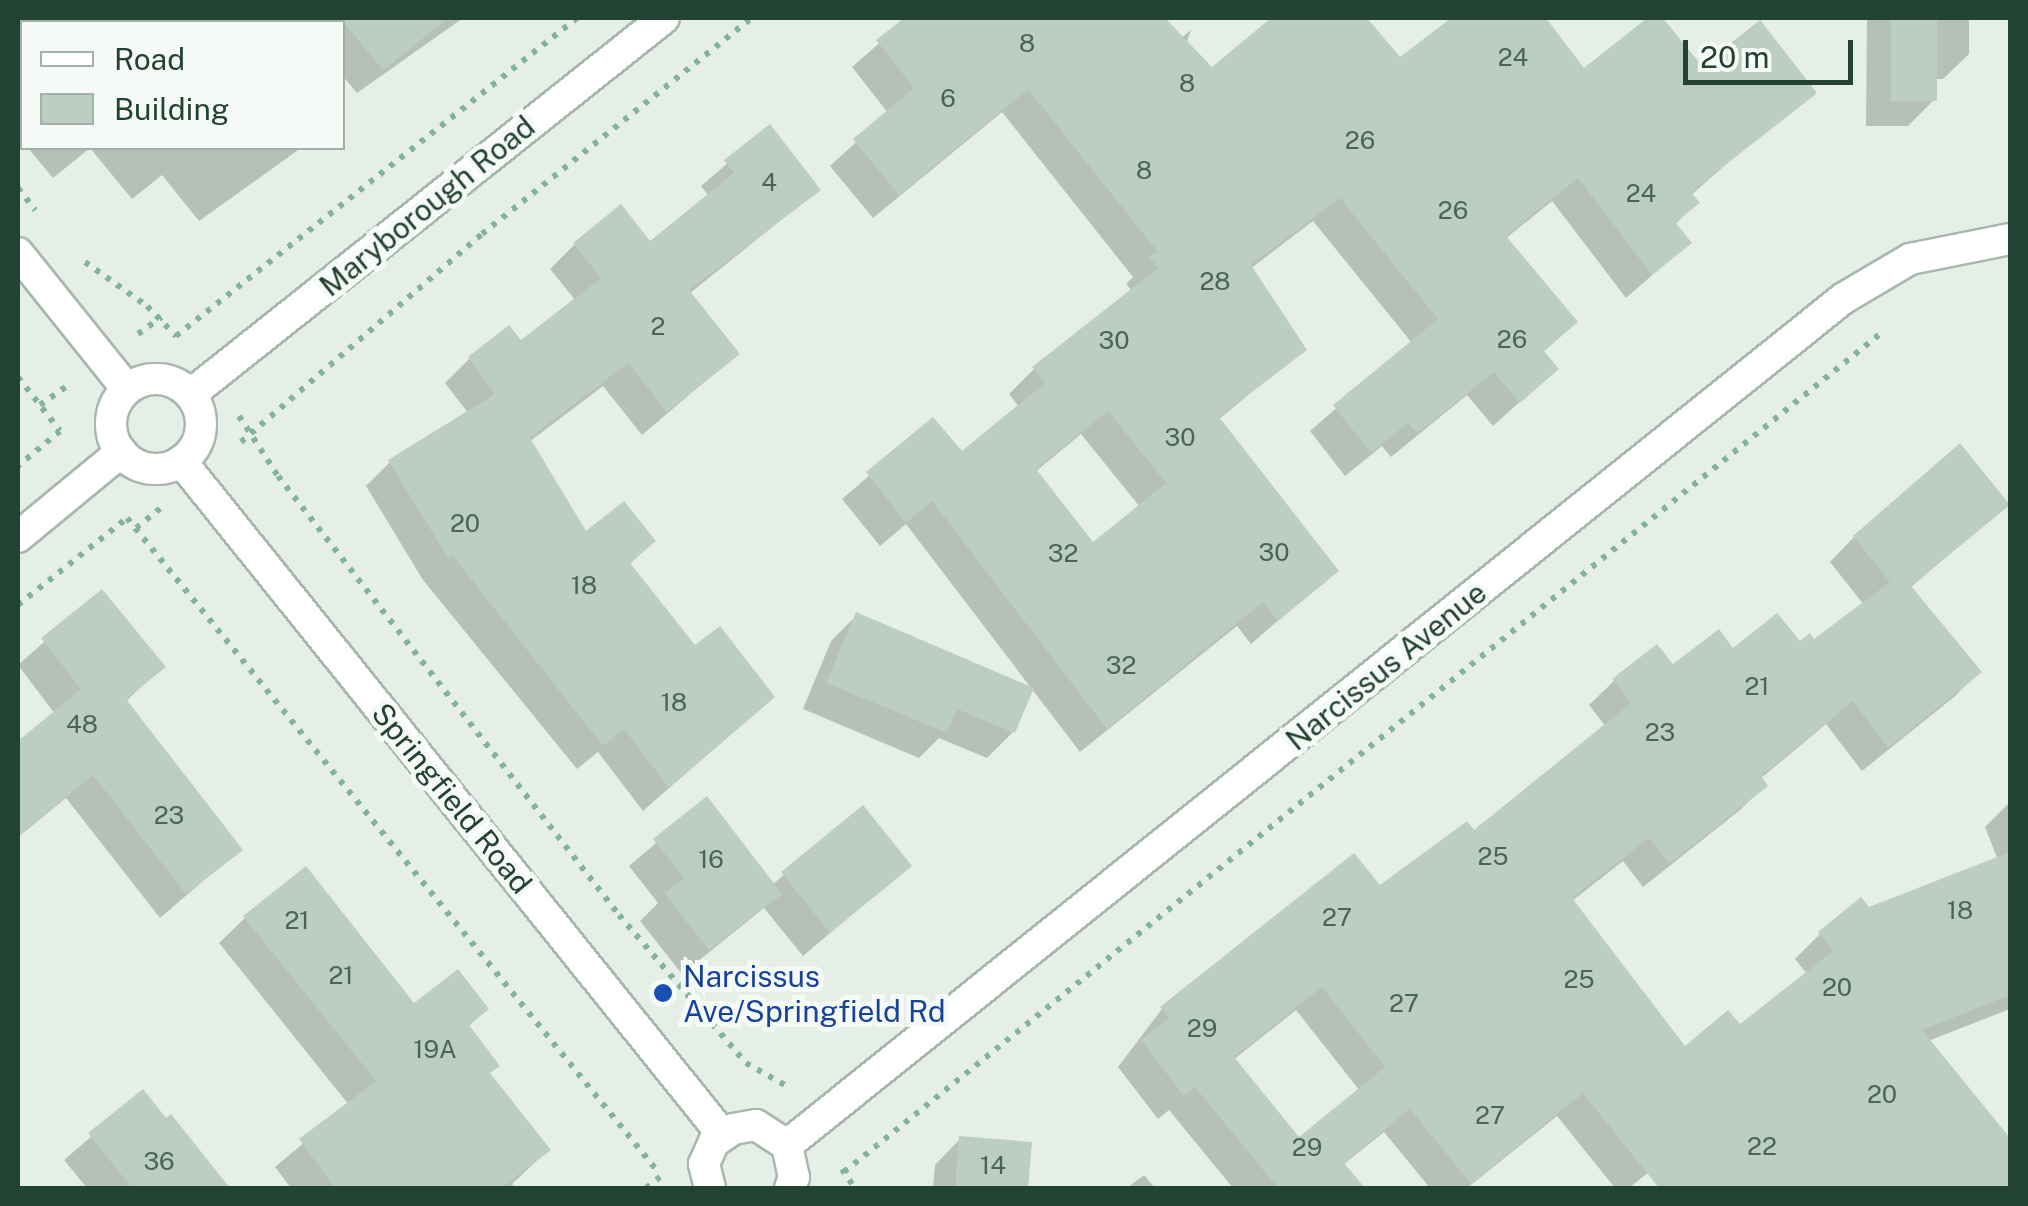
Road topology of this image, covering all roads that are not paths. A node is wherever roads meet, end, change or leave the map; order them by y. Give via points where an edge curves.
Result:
1 (664, 18) edge
2 (2010, 239) edge
3 (18, 253) edge
4 (127, 389) junction
5 (191, 394) junction
6 (121, 452) junction
7 (181, 462) junction
8 (18, 537) edge
9 (722, 1134) junction
10 (787, 1145) junction
11 (710, 1188) edge
12 (790, 1188) edge

1 - 5 street, Maryborough Road
2 - 10 street, Narcissus Avenue via 1956,244 1910,259 1844,298
3 - 4 street
4 - 5 street via 167,380
4 - 6 street via 111,426
5 - 7 street via 200,424
6 - 7 street via 142,468
6 - 8 street
7 - 9 street, Springfield Road
9 - 10 street via 756,1125
9 - 11 street via 704,1164
10 - 12 street

